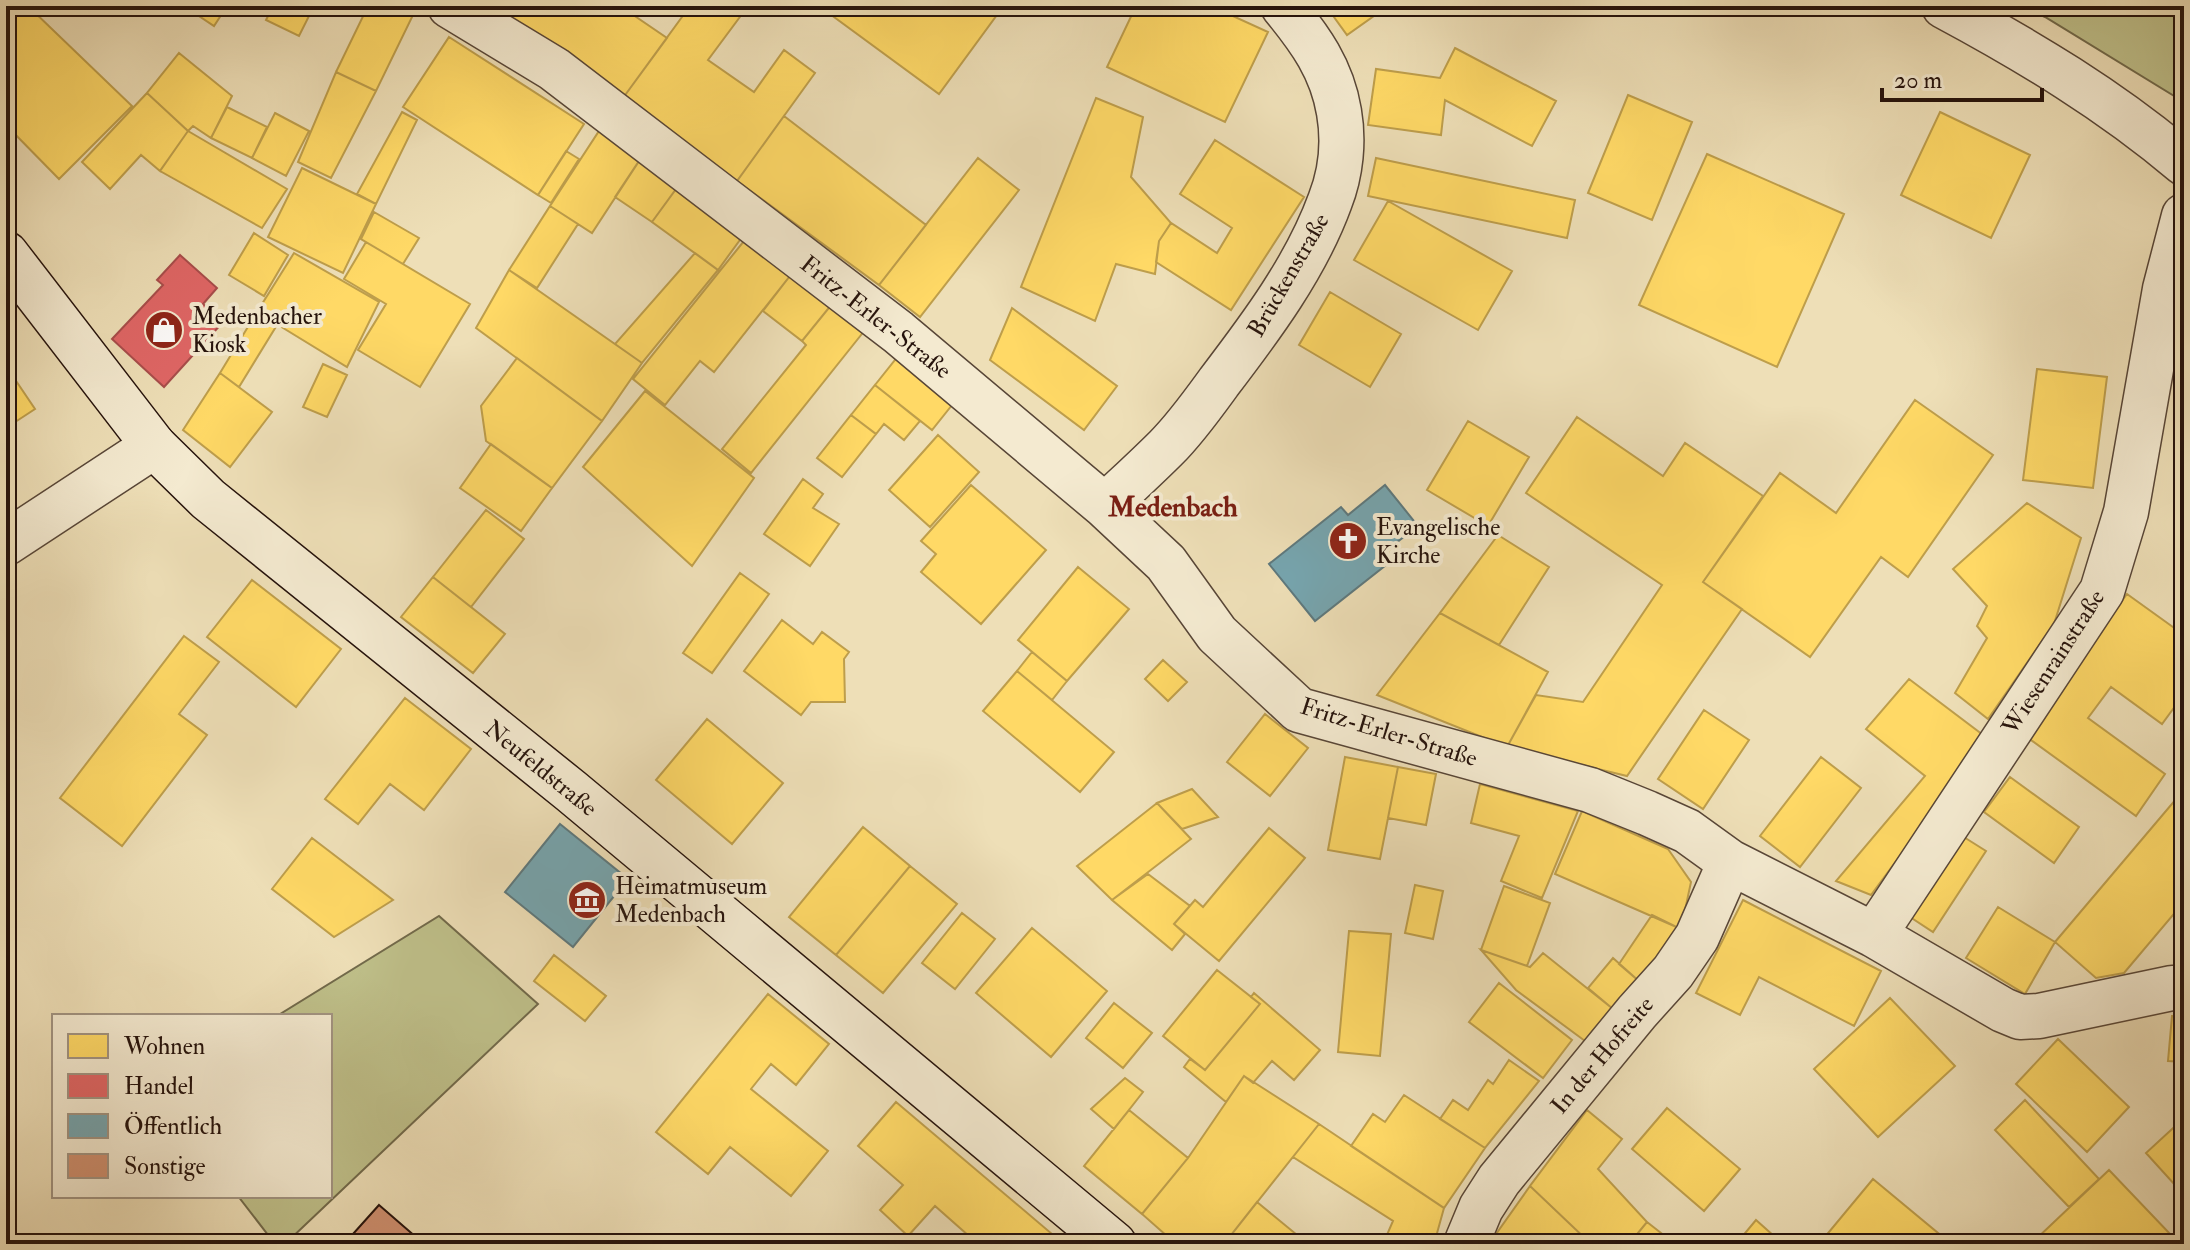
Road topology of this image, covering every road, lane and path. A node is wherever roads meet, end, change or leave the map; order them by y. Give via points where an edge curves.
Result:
1 (450, 6) edge
2 (1283, 6) edge
3 (1944, 6) edge
4 (2184, 163) edge
5 (2184, 216) edge
6 (6, 254) edge
7 (154, 446) junction
8 (1105, 506) junction
9 (6, 543) edge
10 (1730, 862) junction
11 (1874, 935) junction
12 (2184, 988) edge
13 (1114, 1244) edge
14 (1466, 1244) edge

1 - 8 street, Fritz-Erler-Straße via 579,88 898,332
2 - 8 street, Brückenstraße via 1316,47 1334,90 1341,149 1331,200 1297,269 1253,337 1168,446
3 - 4 street via 2090,93
5 - 11 street, Wiesenrainstraße via 2165,289 2126,512 2102,591
6 - 7 street, Neufeldstraße
7 - 9 street
7 - 13 street, Neufeldstraße via 208,499 571,791
8 - 10 street, Fritz-Erler-Straße via 1166,563 1217,634 1299,710 1590,790 1687,831
10 - 11 street, Fritz-Erler-Straße
10 - 14 street, In der Hofreite via 1689,949 1499,1180
11 - 12 street, Fritz-Erler-Straße via 2020,1017

